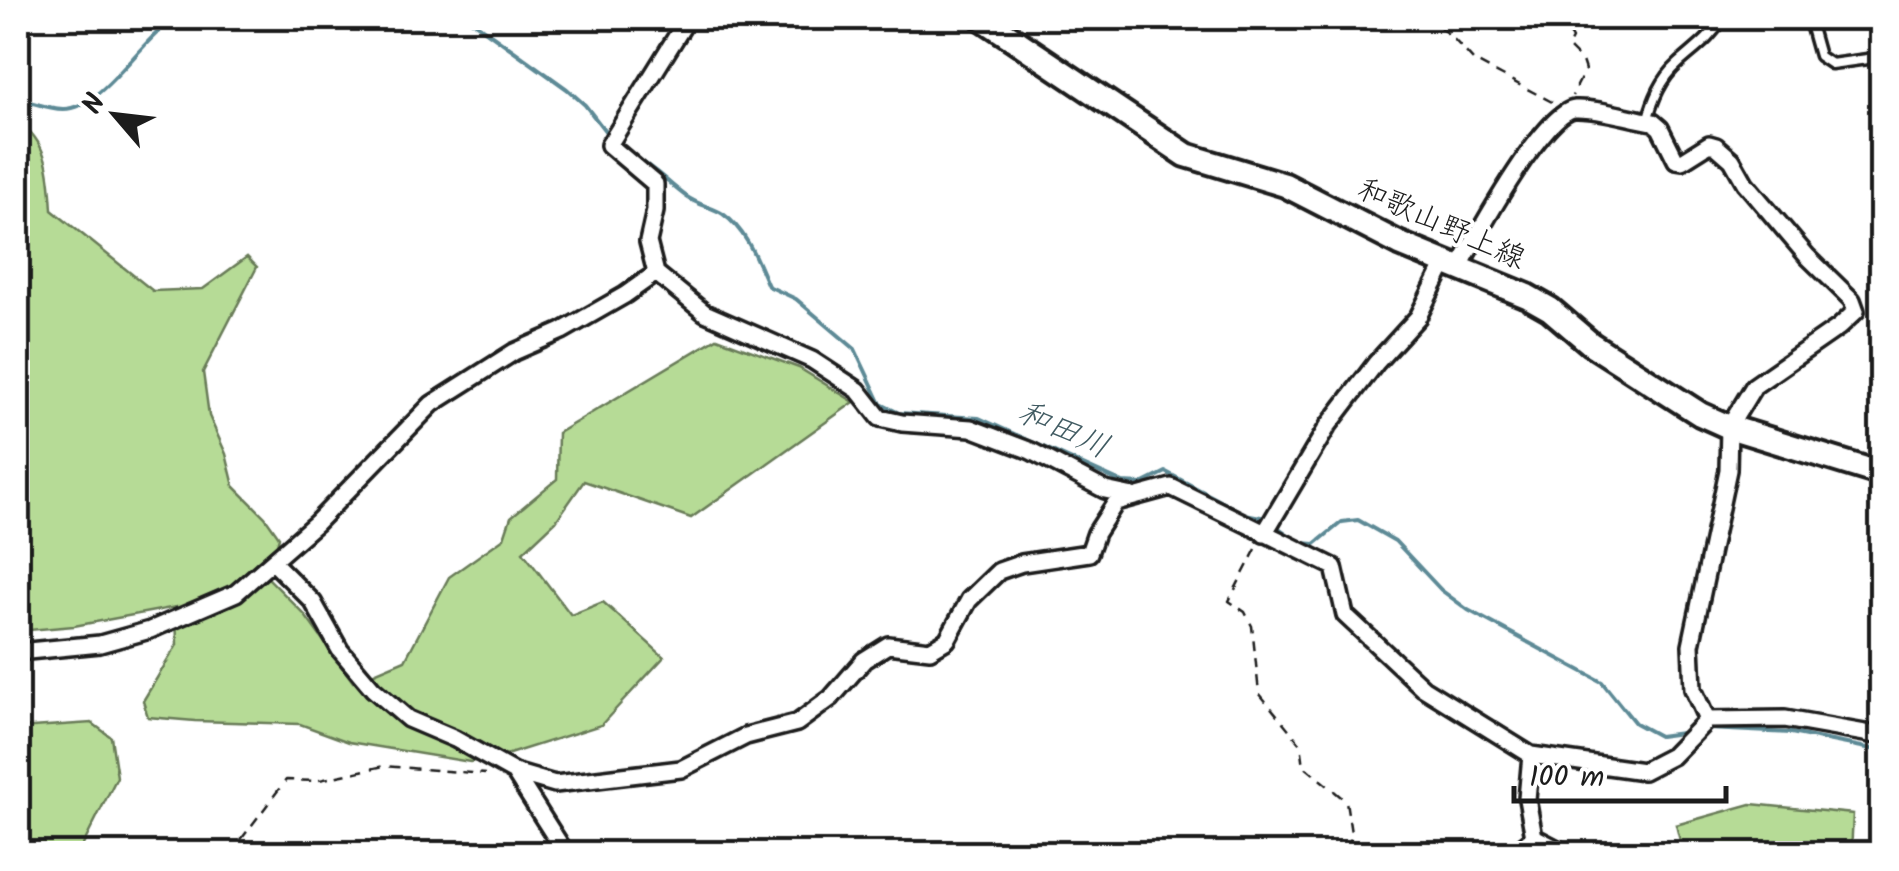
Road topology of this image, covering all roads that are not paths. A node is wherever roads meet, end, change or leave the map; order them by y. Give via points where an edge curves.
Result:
1 (688, 18) edge
2 (982, 18) edge
3 (1723, 18) edge
4 (1796, 18) edge
5 (1882, 57) edge
6 (1647, 121) junction
7 (1453, 263) junction
8 (656, 273) junction
9 (1729, 427) junction
10 (1882, 474) edge
11 (1133, 496) junction
12 (1264, 534) junction
13 (273, 562) junction
14 (18, 652) edge
15 (1707, 720) junction
16 (1882, 736) edge
17 (1531, 755) junction
18 (514, 772) junction
19 (1534, 837) junction
20 (566, 854) edge
21 (1514, 854) edge
22 (1567, 854) edge

1 - 8 street via 609,145 655,184 648,242
2 - 7 main road, 和歌山野上線 via 1186,155 1260,175
3 - 6 lane via 1666,78
4 - 5 lane via 1810,24 1819,56 1831,64
6 - 7 street via 1565,112 1517,167
6 - 9 street via 1660,128 1676,160 1709,144 1732,160 1856,311 1754,386
7 - 9 main road, 和歌山野上線 via 1550,309 1590,344
7 - 12 street via 1418,317 1328,426
8 - 11 street via 705,313 812,360 858,390 880,418 971,428 1105,490
8 - 13 street via 432,404
9 - 10 main road, 和歌山野上線
9 - 15 street via 1728,470 1691,644 1693,690
11 - 12 street via 1171,488
11 - 18 street via 1116,502 1089,553 999,571 969,600 946,640 930,650 888,645 797,723 746,736 681,769 555,784
12 - 17 street via 1334,567 1345,615 1423,688
13 - 14 street via 236,592 150,630 100,644
13 - 18 street via 313,602 340,650 373,689 408,719
15 - 16 street via 1785,719
15 - 17 street via 1672,756 1644,771
17 - 19 street via 1527,800
18 - 20 street
19 - 21 street
19 - 22 street

